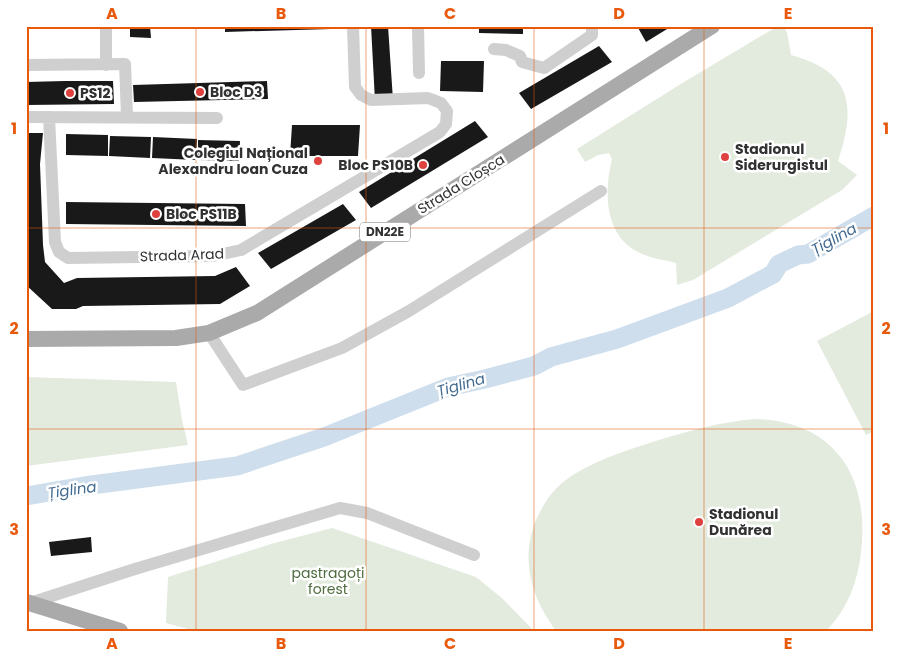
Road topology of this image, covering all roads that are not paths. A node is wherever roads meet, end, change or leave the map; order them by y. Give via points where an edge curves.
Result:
1 (106, 26) edge
2 (353, 26) edge
3 (418, 26) edge
4 (592, 26) edge
5 (712, 26) edge
6 (494, 49) dead end
7 (26, 65) edge
8 (106, 65) junction
9 (419, 73) dead end
10 (26, 117) edge
11 (49, 117) junction
12 (127, 117) junction
13 (217, 118) dead end
14 (601, 191) dead end
15 (209, 333) junction
16 (26, 339) edge
17 (474, 554) dead end
18 (28, 603) edge
19 (120, 631) edge

1 - 8 street
2 - 11 street, Strada Arad via 355,87 361,95 371,100 428,98 441,103 447,111 446,124 440,132 241,250 213,256 68,258 55,242
3 - 9 street
4 - 6 street via 592,35 544,68 522,62 514,52
5 - 15 main road, Strada Cloșca / DN22E via 257,313
7 - 8 street
8 - 12 street via 125,64
10 - 11 street
11 - 12 street
12 - 13 street
14 - 15 street via 409,311 342,348 243,385
15 - 16 main road, Strada Cloșca / DN22E via 176,338
17 - 18 street via 367,513 340,508
18 - 19 main road

